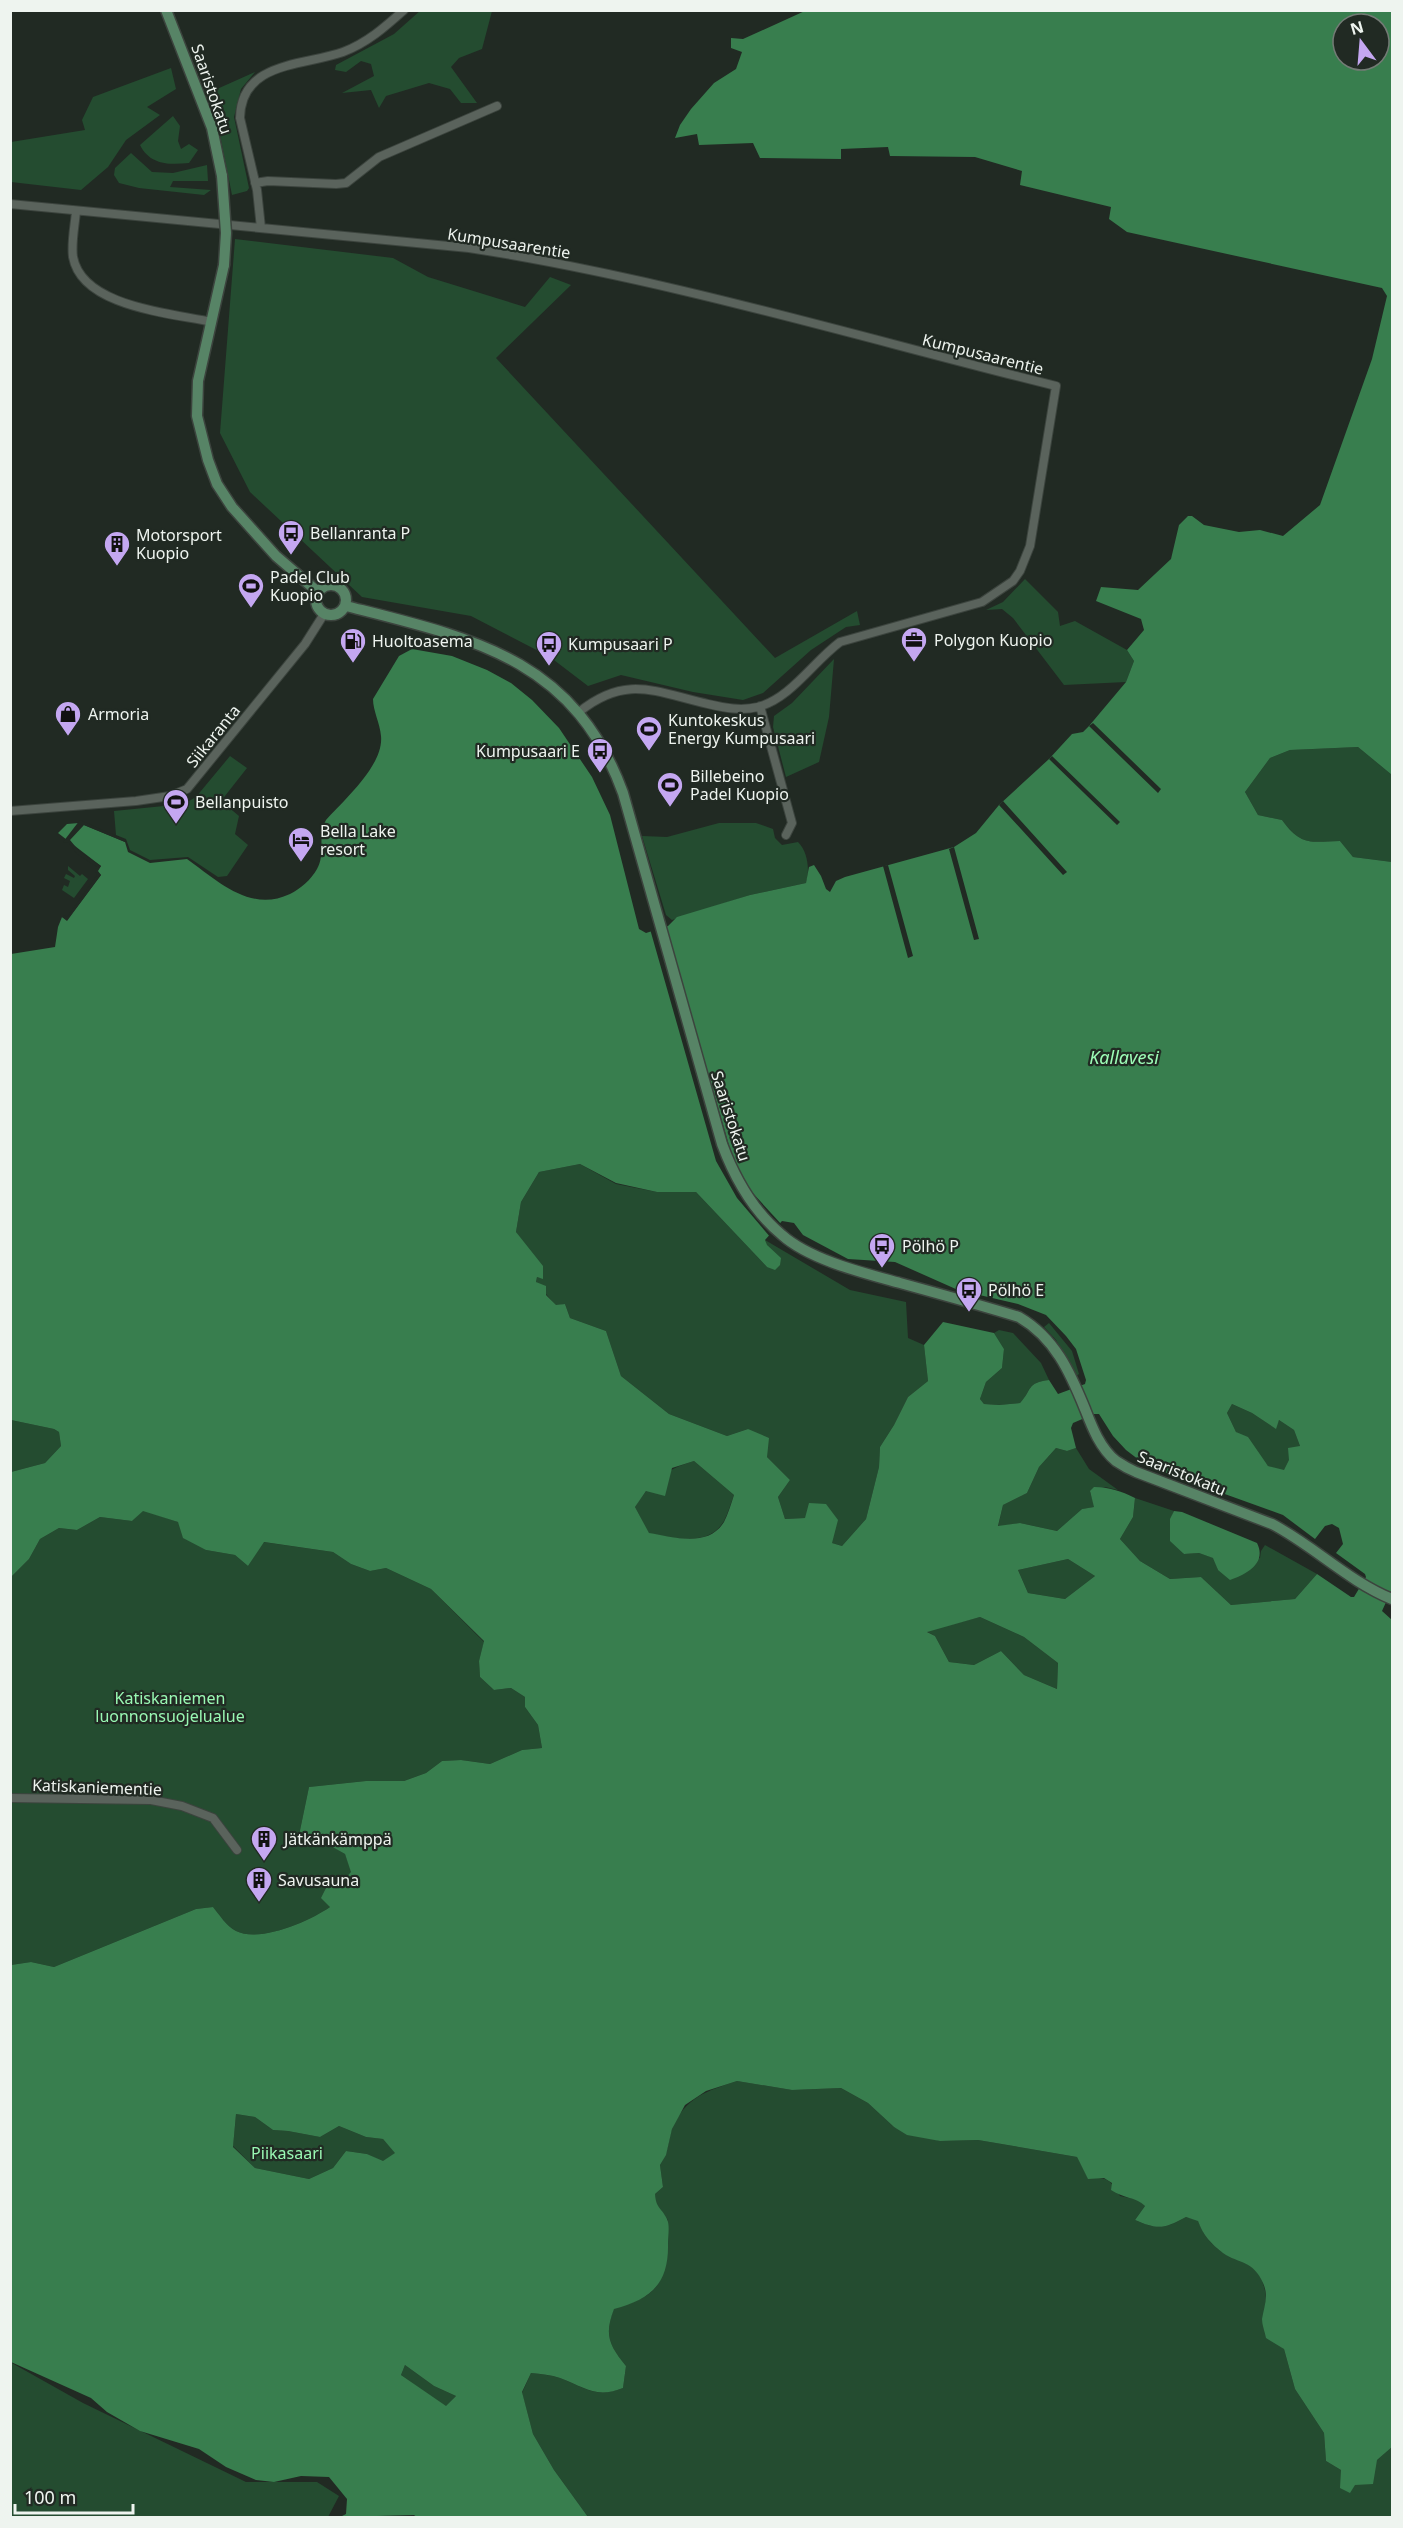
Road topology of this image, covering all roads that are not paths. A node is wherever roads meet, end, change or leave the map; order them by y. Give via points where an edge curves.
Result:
1 (166, 10) edge
2 (404, 10) edge
3 (497, 106) dead end
4 (255, 183) junction
5 (10, 204) edge
6 (76, 211) junction
7 (261, 228) junction
8 (212, 322) junction
9 (318, 592) junction
10 (346, 606) junction
11 (324, 614) junction
12 (760, 706) junction
13 (579, 712) junction
14 (10, 811) edge
15 (786, 835) dead end
16 (1392, 1599) edge
17 (10, 1798) edge
18 (237, 1850) dead end

1 - 8 main road, Saaristokatu, bridge via 212,128 222,176 224,266
2 - 4 street via 375,36 343,52 273,70 257,79 240,109
3 - 4 street via 379,157 346,183
4 - 7 street
5 - 6 street
6 - 7 street, Kumpusaarentie
6 - 8 street via 74,258 92,288 121,302
7 - 12 street, Kumpusaarentie via 469,248 543,260 752,308 1056,386 1032,537 1024,562 1012,581 982,602 840,642 782,695
8 - 9 main road, Saaristokatu via 198,381 197,416 217,484 276,556
9 - 10 main road via 325,586 336,585 344,592
9 - 11 main road via 316,605
10 - 11 main road via 337,614
10 - 13 main road, Saaristokatu via 451,633 517,662 560,692
11 - 14 street, Siikaranta via 305,644 187,789 136,801
12 - 13 street, Kumpusaarentie via 724,708 630,688 603,695
12 - 15 street via 792,823
13 - 16 main road, Saaristokatu via 615,770 722,1144 730,1168 759,1212 783,1237 822,1258 1019,1317 1035,1326 1052,1343 1092,1428 1115,1461 1272,1524 1354,1579
17 - 18 street, Katiskaniementie via 151,1800 182,1806 213,1818

